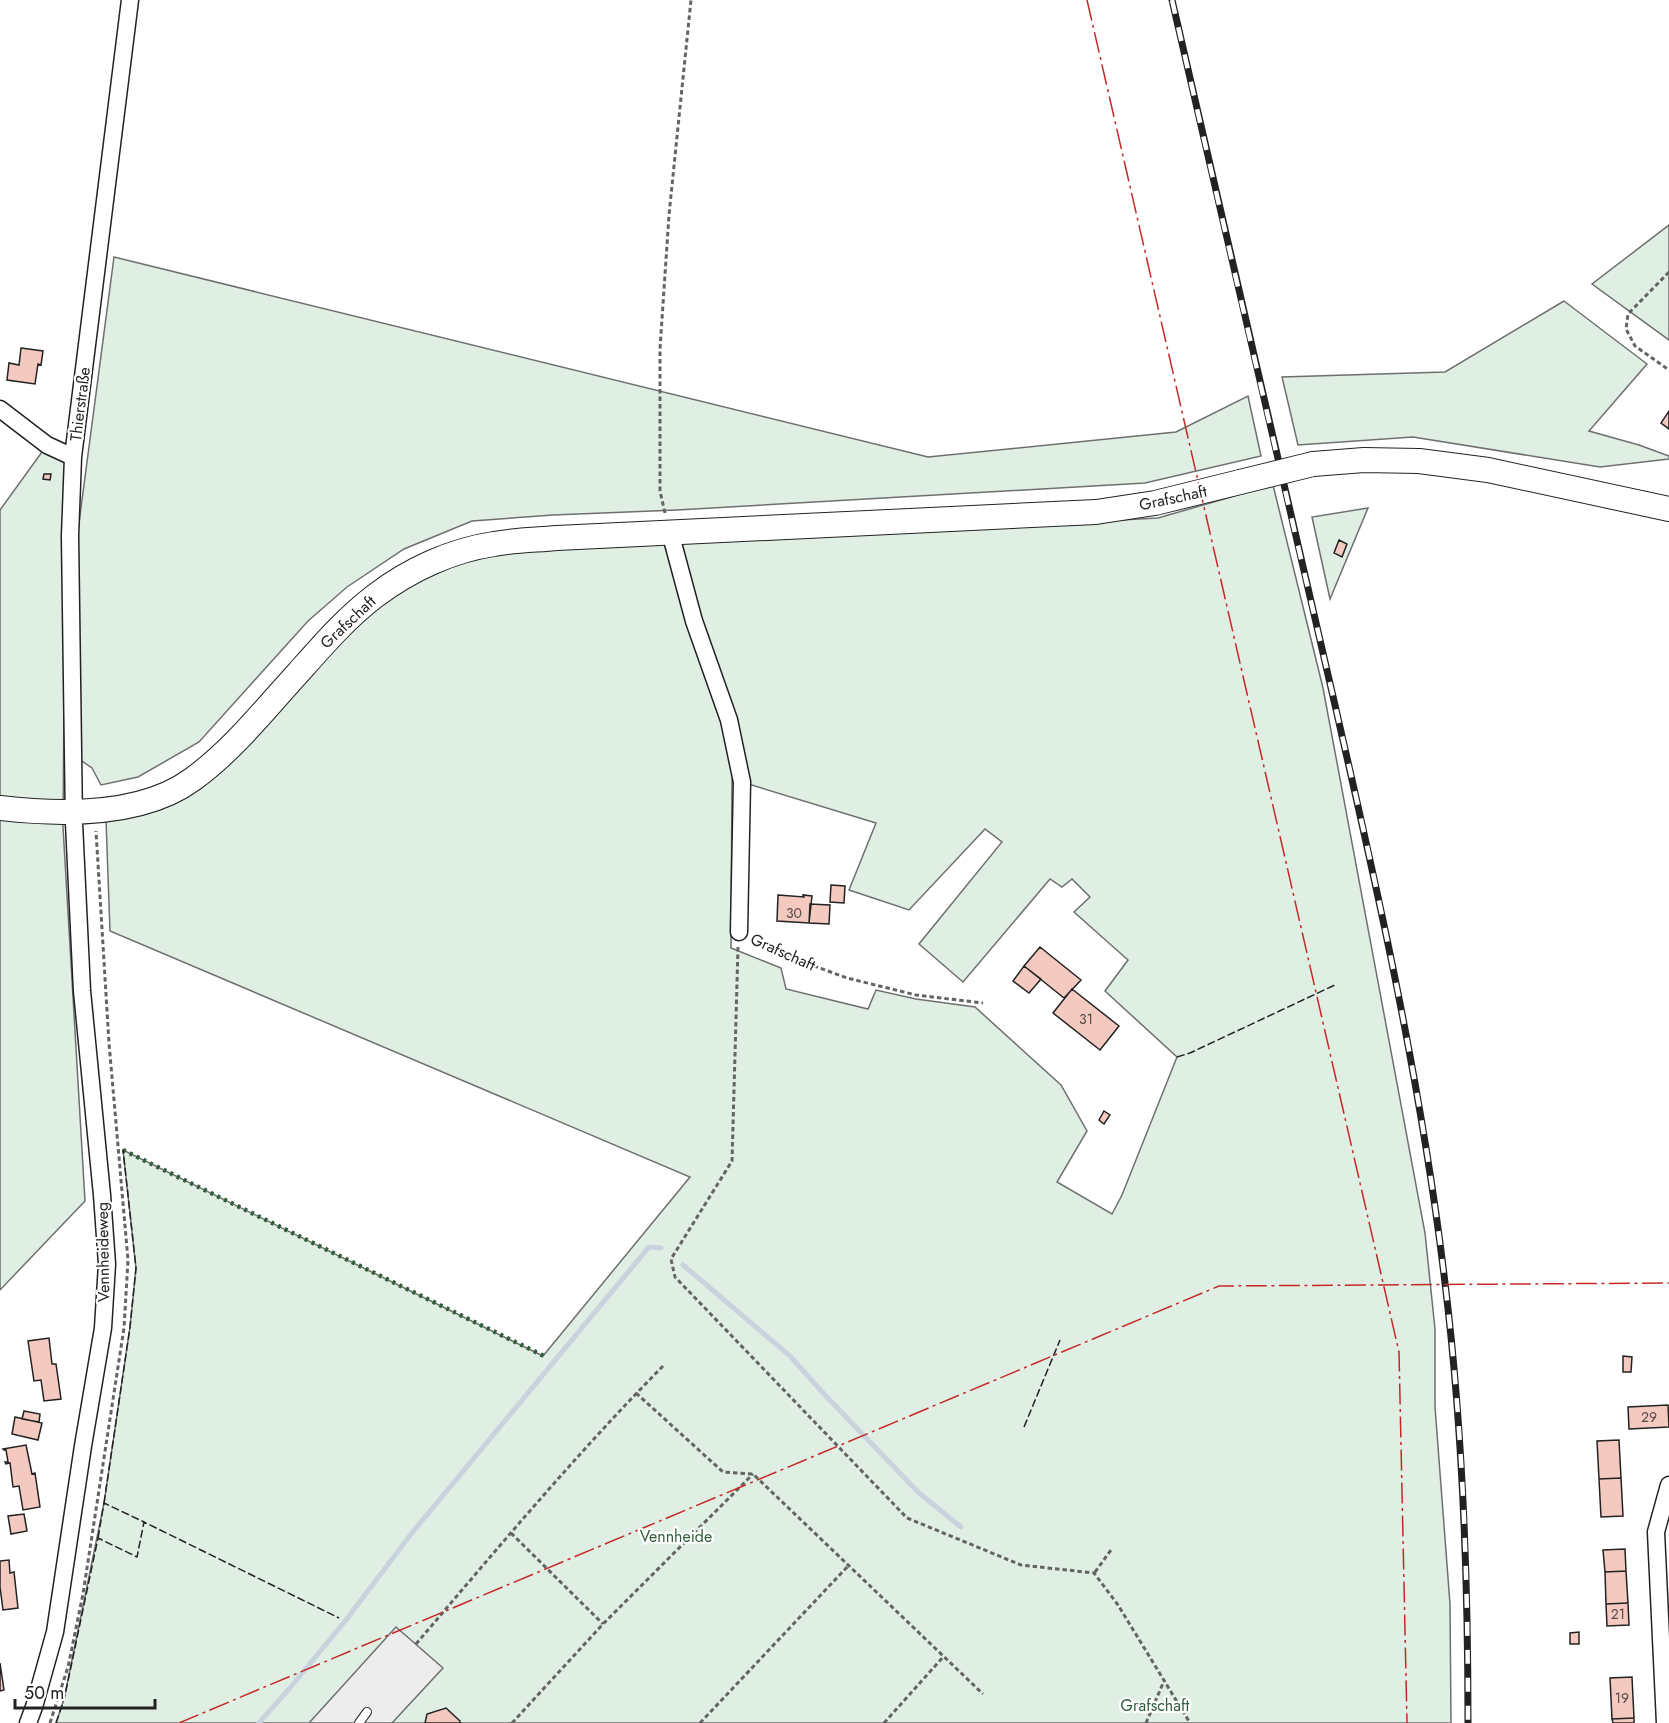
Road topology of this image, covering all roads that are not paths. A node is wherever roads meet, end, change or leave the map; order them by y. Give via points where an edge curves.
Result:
1 (130, 0) edge
2 (0, 409) edge
3 (74, 457) junction
4 (1669, 509) edge
5 (670, 532) junction
6 (0, 808) edge
7 (74, 811) junction
8 (739, 932) road end
9 (1669, 1485) edge
10 (1664, 1639) edge
11 (367, 1712) dead end
12 (28, 1723) edge
13 (359, 1723) edge
14 (1665, 1723) edge

1 - 3 street, Thierstraße
2 - 3 street via 47,445
3 - 7 street, Thierstraße via 70,536
4 - 5 street, Grafschaft, bridge via 1488,470 1419,461 1364,460 1313,464 1155,503 1096,512
5 - 7 street, Grafschaft via 493,544 453,554 418,569 375,596 335,631 244,733 192,780 164,796 135,805
5 - 8 street, Grafschaft via 694,621 729,720 742,782
6 - 7 street, Grafschaft
7 - 12 street, Vennheideweg via 82,991 107,1264 103,1328 55,1632
9 - 10 street via 1656,1533
10 - 14 street
11 - 13 lane

